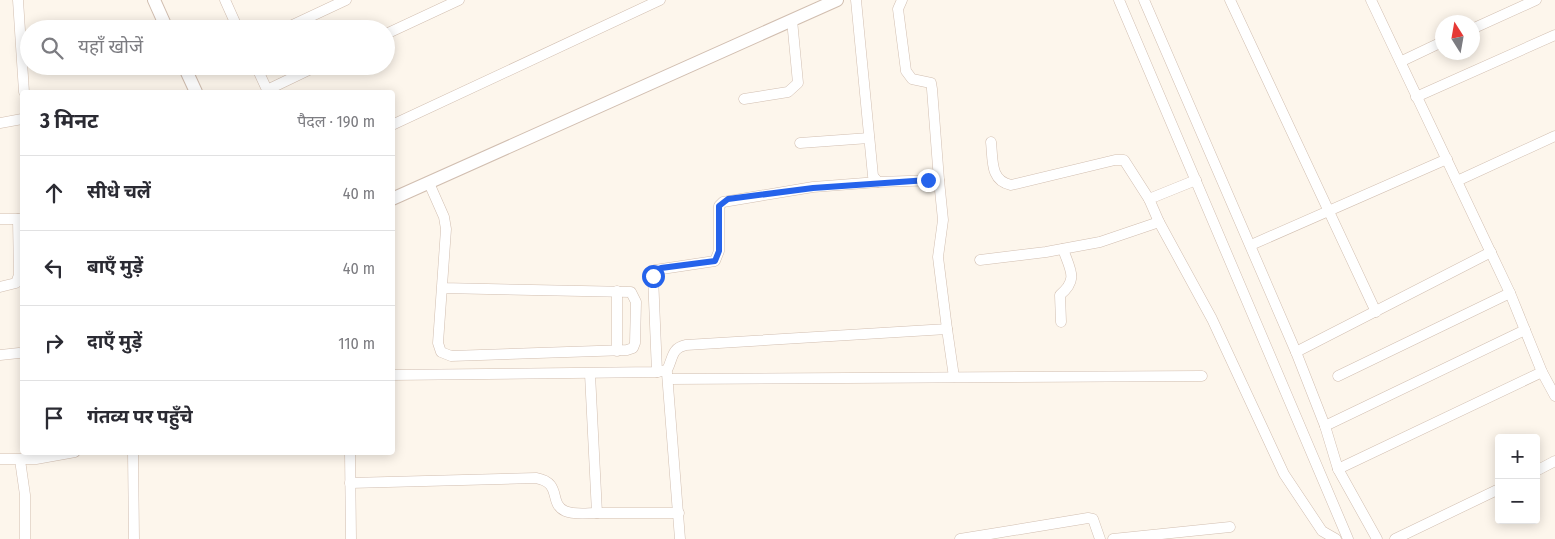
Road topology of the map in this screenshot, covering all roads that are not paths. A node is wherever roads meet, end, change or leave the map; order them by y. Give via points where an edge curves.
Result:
1 (18, 0) edge
2 (154, 0) edge
3 (225, 0) edge
4 (346, 0) edge
5 (459, 0) edge
6 (660, 0) edge
7 (837, 0) edge
8 (856, 0) edge
9 (902, 0) edge
10 (1119, 0) edge
11 (1144, 0) edge
12 (1230, 0) edge
13 (1371, 0) edge
14 (1536, 0) edge
15 (163, 20) edge
16 (234, 20) edge
17 (303, 20) edge
18 (792, 20) junction
19 (1480, 25) edge
20 (395, 30) edge
21 (20, 31) edge
22 (1555, 35) edge
23 (1435, 45) edge
24 (1402, 61) junction
25 (23, 75) edge
26 (188, 75) edge
27 (260, 75) edge
28 (299, 75) edge
29 (24, 90) edge
30 (195, 90) edge
31 (268, 90) edge
32 (270, 90) edge
33 (1416, 97) junction
34 (744, 99) dead end
35 (20, 120) edge
36 (0, 123) edge
37 (395, 124) edge
38 (1555, 136) edge
39 (868, 138) junction
40 (991, 142) dead end
41 (800, 143) dead end
42 (1447, 159) junction
43 (939, 180) junction
44 (1196, 180) junction
45 (1457, 181) junction
46 (878, 182) junction
47 (429, 183) junction
48 (395, 198) edge
49 (1149, 199) junction
50 (1329, 211) junction
51 (0, 219) edge
52 (20, 219) edge
53 (1159, 222) junction
54 (1251, 245) junction
55 (1063, 249) junction
56 (1491, 252) junction
57 (980, 260) dead end
58 (19, 286) edge
59 (0, 287) edge
60 (442, 288) junction
61 (617, 291) junction
62 (1510, 293) junction
63 (1376, 312) junction
64 (1061, 322) dead end
65 (947, 329) junction
66 (1525, 330) junction
67 (617, 350) junction
68 (1296, 352) junction
69 (19, 353) dead end
70 (0, 355) edge
71 (1542, 372) junction
72 (395, 374) edge
73 (590, 374) junction
74 (664, 374) junction
75 (1202, 376) dead end
76 (1338, 376) dead end
77 (954, 377) junction
78 (1555, 396) edge
79 (1325, 426) junction
80 (54, 455) edge
81 (133, 455) edge
82 (350, 455) edge
83 (0, 459) edge
84 (20, 460) junction
85 (1555, 462) edge
86 (1338, 469) junction
87 (1540, 469) edge
88 (350, 483) junction
89 (1495, 491) edge
90 (597, 513) junction
91 (679, 513) junction
92 (1230, 527) dead end
93 (25, 539) edge
94 (134, 539) edge
95 (351, 539) edge
96 (680, 539) edge
97 (960, 539) edge
98 (1100, 539) edge
99 (1113, 539) edge
100 (1336, 539) edge
101 (1348, 539) edge
102 (1376, 539) edge
103 (1395, 539) edge

1 - 21 street
2 - 15 street
3 - 16 street
4 - 17 street
5 - 20 street
6 - 37 street
7 - 18 street
8 - 39 street
9 - 43 street via 898,9 906,71 912,79 931,83
10 - 44 street
11 - 54 street
12 - 50 street
13 - 24 street
14 - 19 street
18 - 34 street via 798,83 788,92
18 - 47 street
22 - 33 street
23 - 24 street
24 - 33 street
25 - 29 street
26 - 30 street
27 - 31 street
28 - 32 street
33 - 42 street
35 - 36 street
38 - 45 street
39 - 41 street
39 - 46 street via 871,168
40 - 49 street via 994,172 997,180 1004,184 1011,186 1124,160
42 - 45 street
42 - 50 street
43 - 46 street
43 - 65 street via 943,220 938,257
44 - 49 street
44 - 101 street
45 - 56 street
46 - 74 street via 723,202 719,206 719,251 715,261 655,270 653,276
47 - 48 street
47 - 60 street via 446,229
49 - 53 street
50 - 54 street
50 - 63 street
51 - 52 street
52 - 58 street
53 - 55 street via 1114,239
53 - 100 street via 1212,319 1284,474 1322,531
54 - 68 street
55 - 57 street
55 - 64 street via 1072,281 1060,295
56 - 62 street
56 - 63 street
58 - 59 street
60 - 61 street
60 - 67 street via 438,343 442,352 451,356
61 - 67 street
61 - 67 street via 631,292 636,302 635,343 633,348
62 - 66 street
62 - 76 street
63 - 68 street
65 - 74 street via 686,345 673,353
65 - 77 street
66 - 71 street
66 - 79 street
68 - 79 street
69 - 70 street
71 - 78 street
71 - 86 street
72 - 73 street
73 - 74 street
73 - 90 street
74 - 77 street
74 - 91 street
75 - 77 street
79 - 86 street
80 - 84 street
81 - 94 street
82 - 88 street
83 - 84 street
84 - 93 street via 25,495
85 - 87 street
86 - 102 street
88 - 90 street via 536,478 547,480 553,487 559,506 565,511
88 - 95 street
89 - 103 street
90 - 91 street
91 - 96 street
92 - 99 street
97 - 98 street via 1088,518 1096,524

